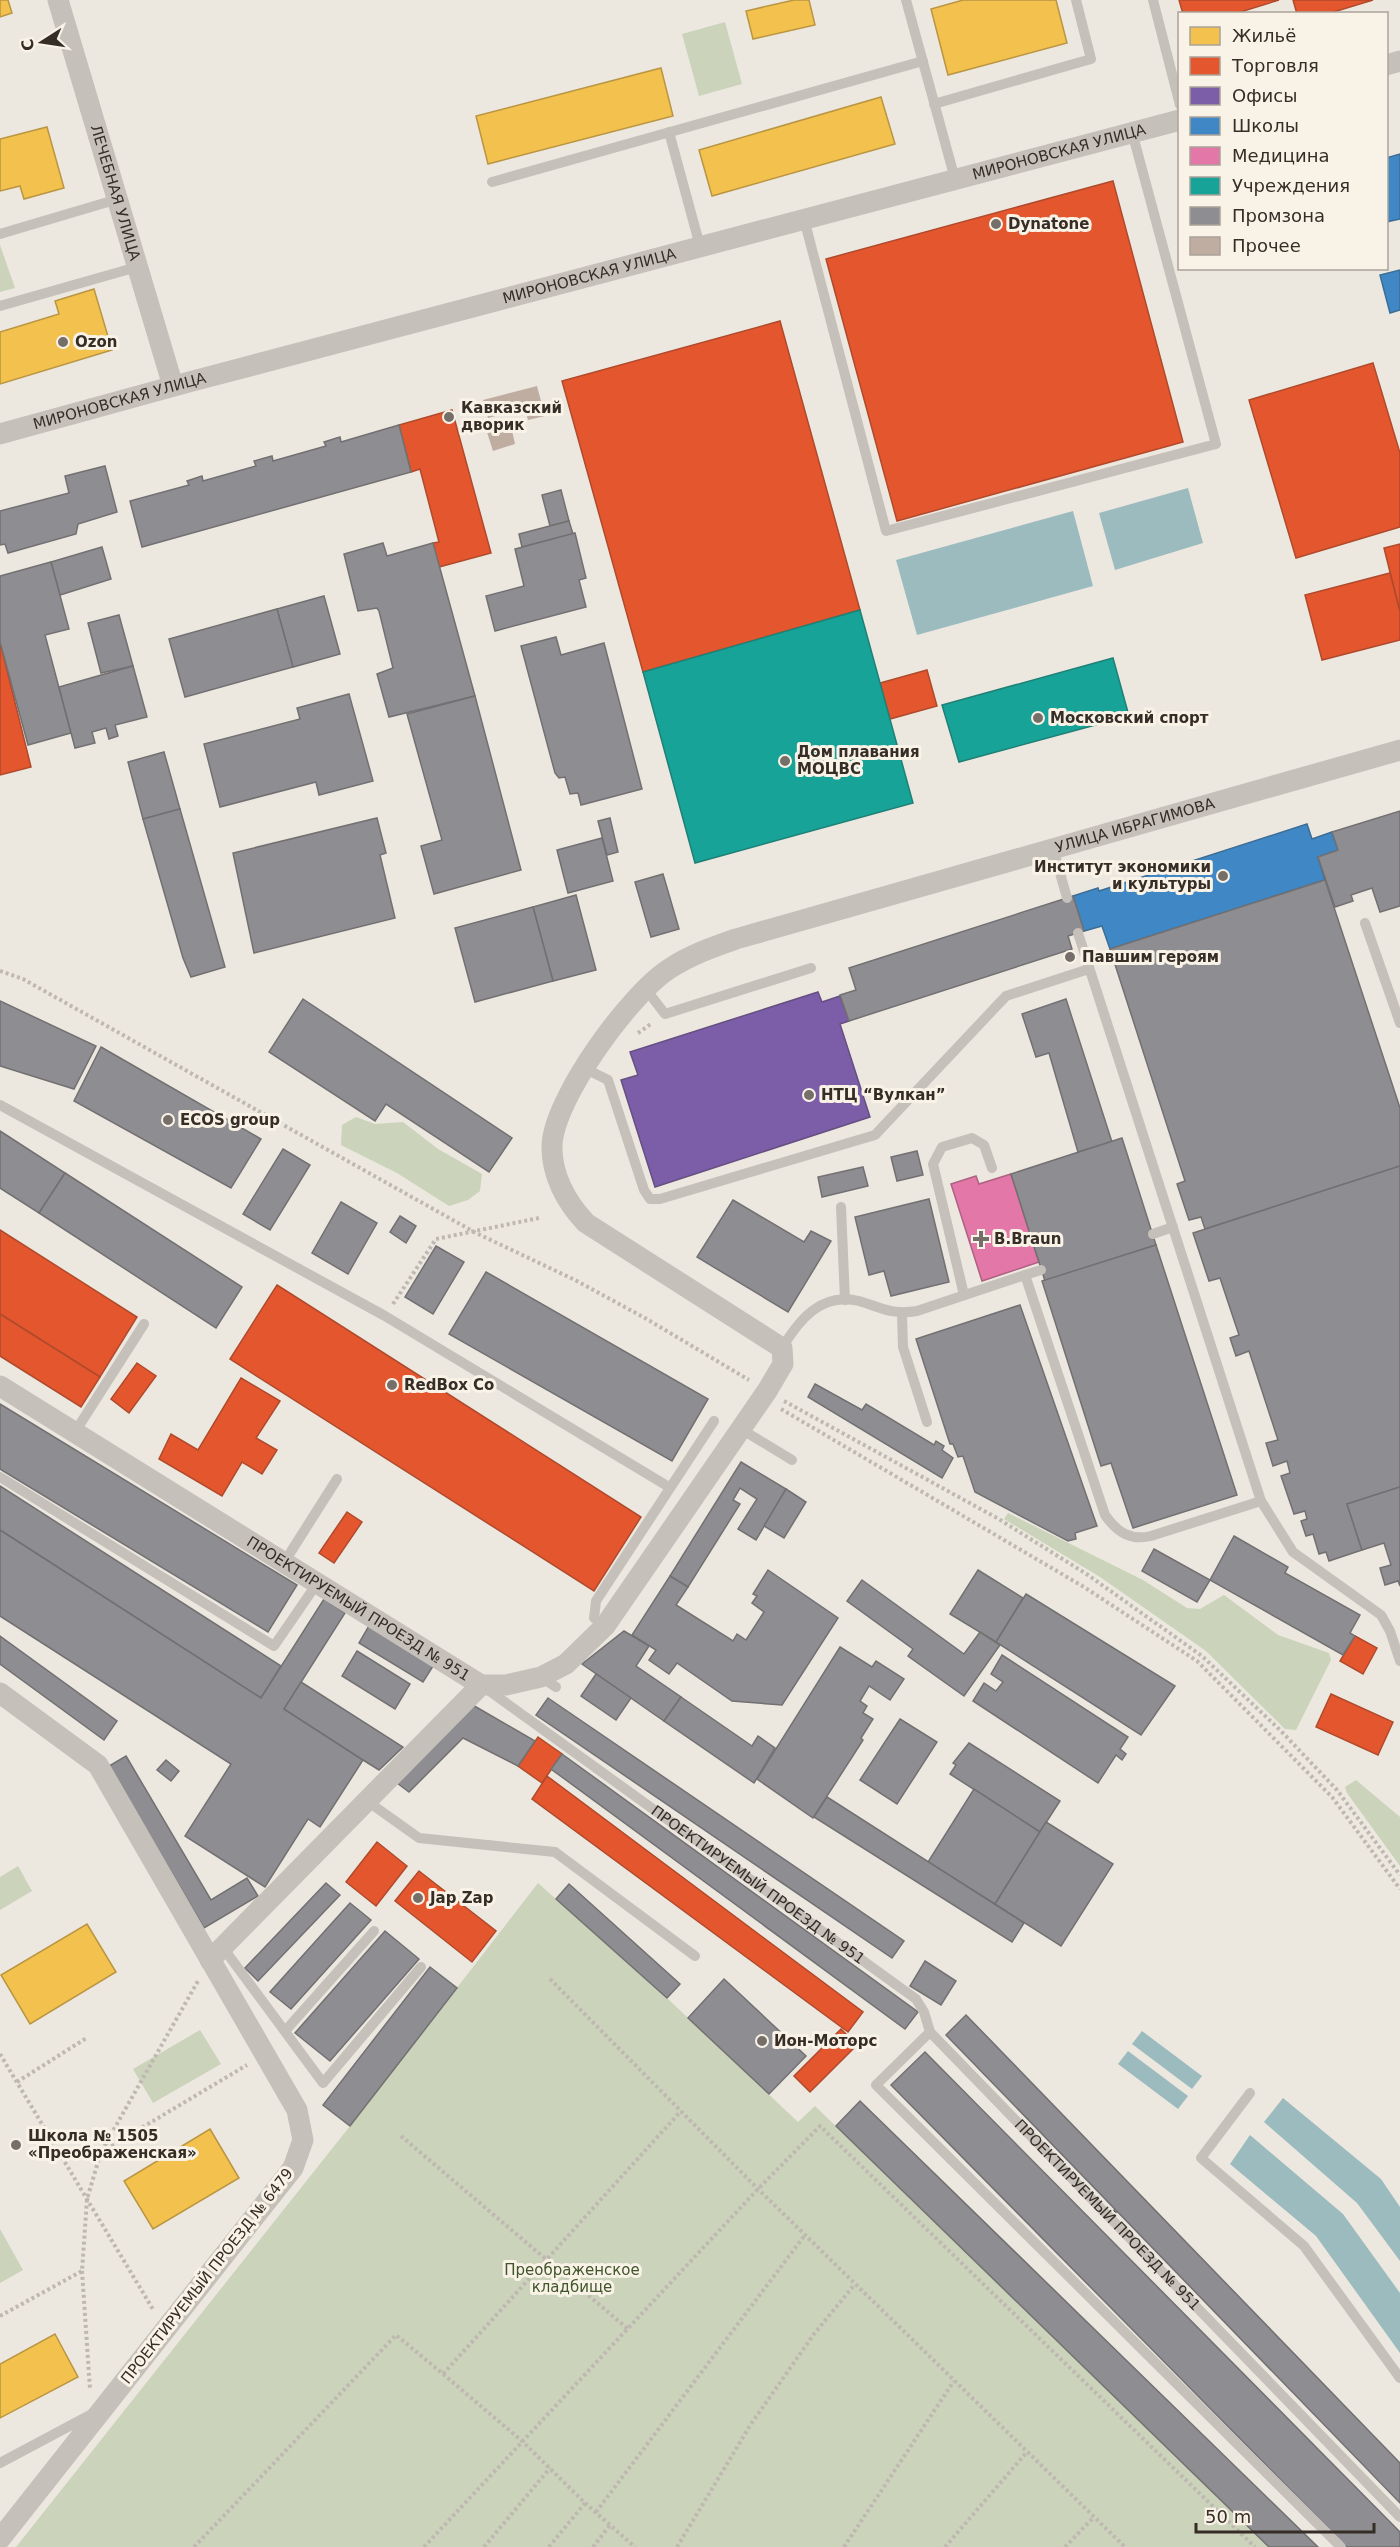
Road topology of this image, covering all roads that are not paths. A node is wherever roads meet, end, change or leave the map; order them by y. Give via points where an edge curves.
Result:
1 (57, 0) edge
2 (907, 0) edge
3 (1076, 0) edge
4 (1153, 0) edge
5 (922, 61) junction
6 (1178, 101) edge
7 (934, 104) junction
8 (1178, 120) edge
9 (669, 132) junction
10 (1132, 132) junction
11 (955, 179) junction
12 (492, 182) dead end
13 (118, 199) junction
14 (804, 219) junction
15 (0, 234) edge
16 (700, 246) junction
17 (137, 267) junction
18 (0, 306) edge
19 (173, 386) junction
20 (0, 434) edge
21 (1400, 750) edge
22 (1053, 848) junction
23 (1067, 898) dead end
24 (1365, 923) dead end
25 (1078, 933) dead end
26 (812, 968) dead end
27 (1089, 969) junction
28 (645, 988) junction
29 (1400, 1023) edge
30 (584, 1068) junction
31 (0, 1105) edge
32 (992, 1168) dead end
33 (841, 1207) dead end
34 (1173, 1227) junction
35 (1153, 1234) dead end
36 (1041, 1270) dead end
37 (1025, 1275) junction
38 (964, 1296) junction
39 (845, 1300) junction
40 (902, 1314) junction
41 (144, 1324) dead end
42 (782, 1348) junction
43 (0, 1386) edge
44 (714, 1421) dead end
45 (927, 1422) dead end
46 (741, 1429) junction
47 (75, 1432) junction
48 (792, 1460) dead end
49 (0, 1478) edge
50 (337, 1479) dead end
51 (669, 1487) junction
52 (1261, 1501) junction
53 (285, 1561) junction
54 (318, 1582) junction
55 (605, 1626) junction
56 (1400, 1661) edge
57 (481, 1685) junction
58 (0, 1693) edge
59 (367, 1801) junction
60 (374, 1931) dead end
61 (217, 1954) junction
62 (695, 1956) dead end
63 (420, 1967) dead end
64 (285, 2031) junction
65 (930, 2032) junction
66 (1250, 2093) dead end
67 (1400, 2378) edge
68 (103, 2408) junction
69 (0, 2463) edge
70 (1400, 2517) edge
71 (0, 2539) edge
72 (1341, 2547) edge

1 - 13 street, ЛЕЧЕБНАЯ УЛИЦА
2 - 5 lane
3 - 7 lane via 1091,59
4 - 6 lane
5 - 7 lane
5 - 9 lane
7 - 11 lane
8 - 10 street, МИРОНОВСКАЯ УЛИЦА
9 - 12 lane
9 - 16 lane
10 - 11 street, МИРОНОВСКАЯ УЛИЦА
10 - 14 lane via 1216,444 886,531
11 - 14 street, МИРОНОВСКАЯ УЛИЦА
13 - 15 lane
13 - 17 street, ЛЕЧЕБНАЯ УЛИЦА
14 - 16 street, МИРОНОВСКАЯ УЛИЦА
16 - 19 street, МИРОНОВСКАЯ УЛИЦА
17 - 18 lane
17 - 19 street, ЛЕЧЕБНАЯ УЛИЦА
19 - 20 street, МИРОНОВСКАЯ УЛИЦА
21 - 22 street, УЛИЦА ИБРАГИМОВА
22 - 23 lane
22 - 28 street, УЛИЦА ИБРАГИМОВА via 697,953
24 - 29 lane
25 - 27 lane
26 - 28 lane via 664,1014
27 - 30 lane via 1006,996 874,1135 660,1199 650,1198 644,1190 608,1080
27 - 34 lane
28 - 30 street, УЛИЦА ИБРАГИМОВА via 608,1031
30 - 42 street, УЛИЦА ИБРАГИМОВА via 559,1116 552,1143 554,1172 576,1213 596,1232
31 - 51 lane via 385,1316
32 - 38 lane via 984,1145 972,1138 942,1147 933,1164
33 - 39 lane
34 - 35 lane
34 - 52 lane
36 - 37 lane
37 - 38 lane
37 - 52 lane via 1106,1515 1120,1532 1140,1539
38 - 40 lane
39 - 40 lane
39 - 42 lane via 831,1301 806,1314
40 - 45 lane via 903,1347
41 - 47 lane
42 - 46 street via 783,1364
43 - 47 street, ПРОЕКТИРУЕМЫЙ ПРОЕЗД № 951
44 - 51 lane
46 - 48 lane
46 - 55 street
47 - 53 street, ПРОЕКТИРУЕМЫЙ ПРОЕЗД № 951
49 - 54 lane via 274,1647
50 - 53 lane
51 - 55 lane via 596,1601 594,1618
52 - 56 lane via 1293,1552 1381,1615
53 - 54 street, ПРОЕКТИРУЕМЫЙ ПРОЕЗД № 951
54 - 57 street, ПРОЕКТИРУЕМЫЙ ПРОЕЗД № 951
55 - 57 street via 549,1682
57 - 59 street
57 - 65 lane, ПРОЕКТИРУЕМЫЙ ПРОЕЗД № 951 via 916,1999
58 - 61 street, ПРОЕКТИРУЕМЫЙ ПРОЕЗД № 6479 via 98,1765
59 - 61 street
59 - 62 lane via 419,1838 555,1852
60 - 64 lane
61 - 64 lane
61 - 68 street, ПРОЕКТИРУЕМЫЙ ПРОЕЗД № 6479 via 265,2055 297,2110 303,2140 293,2168
63 - 64 lane via 323,2083
65 - 70 lane, ПРОЕКТИРУЕМЫЙ ПРОЕЗД № 951
65 - 72 lane via 876,2085
66 - 67 lane via 1201,2158 1304,2246
68 - 69 lane
68 - 71 street, ПРОЕКТИРУЕМЫЙ ПРОЕЗД № 6479

